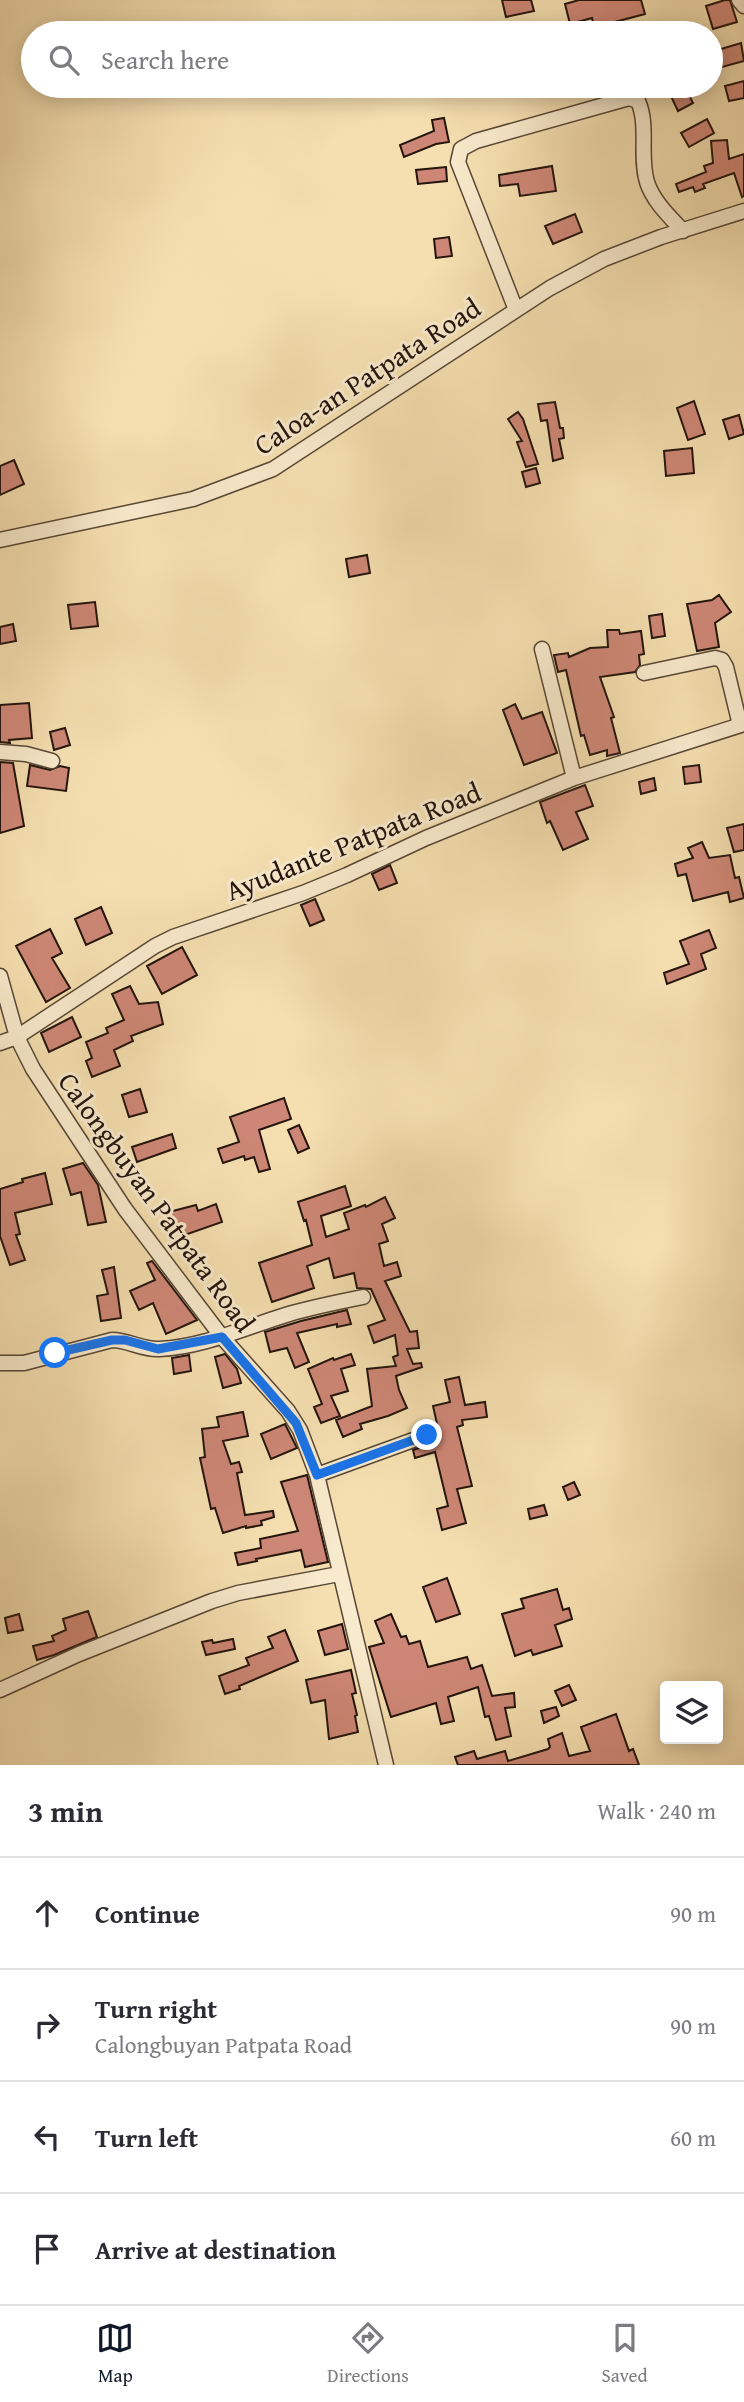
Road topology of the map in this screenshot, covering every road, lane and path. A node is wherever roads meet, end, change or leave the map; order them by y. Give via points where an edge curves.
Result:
1 (739, 0) edge
2 (744, 6) edge
3 (744, 211) edge
4 (683, 231) junction
5 (516, 310) junction
6 (0, 540) edge
7 (542, 649) dead end
8 (644, 673) dead end
9 (742, 724) edge
10 (0, 752) edge
11 (52, 761) dead end
12 (574, 778) junction
13 (0, 976) edge
14 (16, 1037) junction
15 (0, 1044) edge
16 (363, 1297) dead end
17 (222, 1337) junction
18 (0, 1363) edge
19 (427, 1435) dead end
20 (317, 1475) junction
21 (339, 1574) junction
22 (0, 1690) edge
23 (386, 1765) edge

1 - 2 street
3 - 4 street, Caloa-an Patpata Road
4 - 5 street, Caloa-an Patpata Road via 604,259
4 - 5 street via 661,207 647,181 638,101 629,99 476,141 461,149 458,162
5 - 6 street, Caloa-an Patpata Road via 273,469 192,499
7 - 12 street
8 - 9 street via 722,660
9 - 12 street, Ayudante Patpata Road
10 - 11 street
12 - 14 street, Ayudante Patpata Road via 325,884 173,937
13 - 14 street, Calongbuyan Patpata Road
14 - 15 street, Ayudante Patpata Road
14 - 17 street, Calongbuyan Patpata Road via 125,1209
16 - 17 street via 297,1312
17 - 18 street via 158,1349 112,1340 23,1363
17 - 20 street, Calongbuyan Patpata Road via 296,1423
19 - 20 street
20 - 21 street, Calongbuyan Patpata Road
21 - 22 street via 212,1601
21 - 23 street, Calongbuyan Patpata Road

